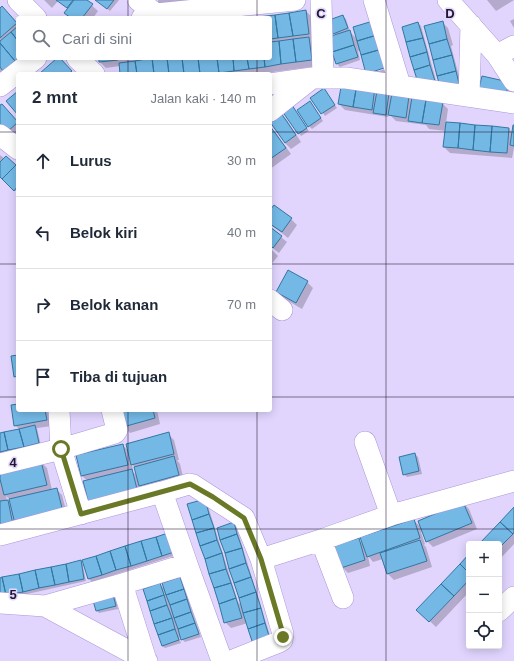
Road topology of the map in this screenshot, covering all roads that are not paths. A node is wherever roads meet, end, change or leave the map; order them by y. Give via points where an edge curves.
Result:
1 (138, 0) edge
2 (285, 0) edge
3 (321, 0) edge
4 (374, 0) edge
5 (448, 0) edge
6 (149, 16) edge
7 (471, 25) junction
8 (506, 51) edge
9 (33, 60) edge
10 (79, 60) edge
11 (18, 72) edge
12 (92, 72) edge
13 (16, 74) edge
14 (318, 77) junction
15 (514, 81) edge
16 (272, 84) edge
17 (400, 85) junction
18 (0, 86) edge
19 (469, 96) junction
20 (514, 103) edge
21 (272, 110) edge
22 (0, 135) edge
23 (16, 147) edge
24 (59, 412) edge
25 (112, 412) edge
26 (365, 442) dead end
27 (61, 449) junction
28 (0, 464) edge
29 (514, 481) edge
30 (162, 492) junction
31 (81, 514) junction
32 (391, 515) junction
33 (0, 535) edge
34 (321, 540) junction
35 (261, 559) junction
36 (187, 564) junction
37 (122, 584) junction
38 (514, 597) edge
39 (343, 598) dead end
40 (0, 603) edge
41 (45, 606) junction
42 (502, 608) edge
43 (146, 661) edge
44 (222, 661) edge
45 (231, 661) edge

1 - 6 street
2 - 6 street
3 - 14 street
4 - 17 street
5 - 7 street
7 - 8 street
7 - 19 street
8 - 15 street
9 - 11 street
10 - 12 street
13 - 18 street
14 - 16 street
14 - 17 street
14 - 21 street
17 - 19 street
19 - 20 street
22 - 23 street
24 - 27 street
25 - 27 street via 117,430 115,433
26 - 32 street
27 - 28 street
27 - 31 street
29 - 32 street
30 - 31 street
30 - 35 street via 191,484 244,518
30 - 36 street
31 - 33 street
32 - 34 street
34 - 35 street
34 - 39 street
35 - 45 street via 283,638 279,642
36 - 37 street
36 - 44 street
37 - 41 street
37 - 43 street
38 - 42 street
40 - 41 street
41 - 43 street

